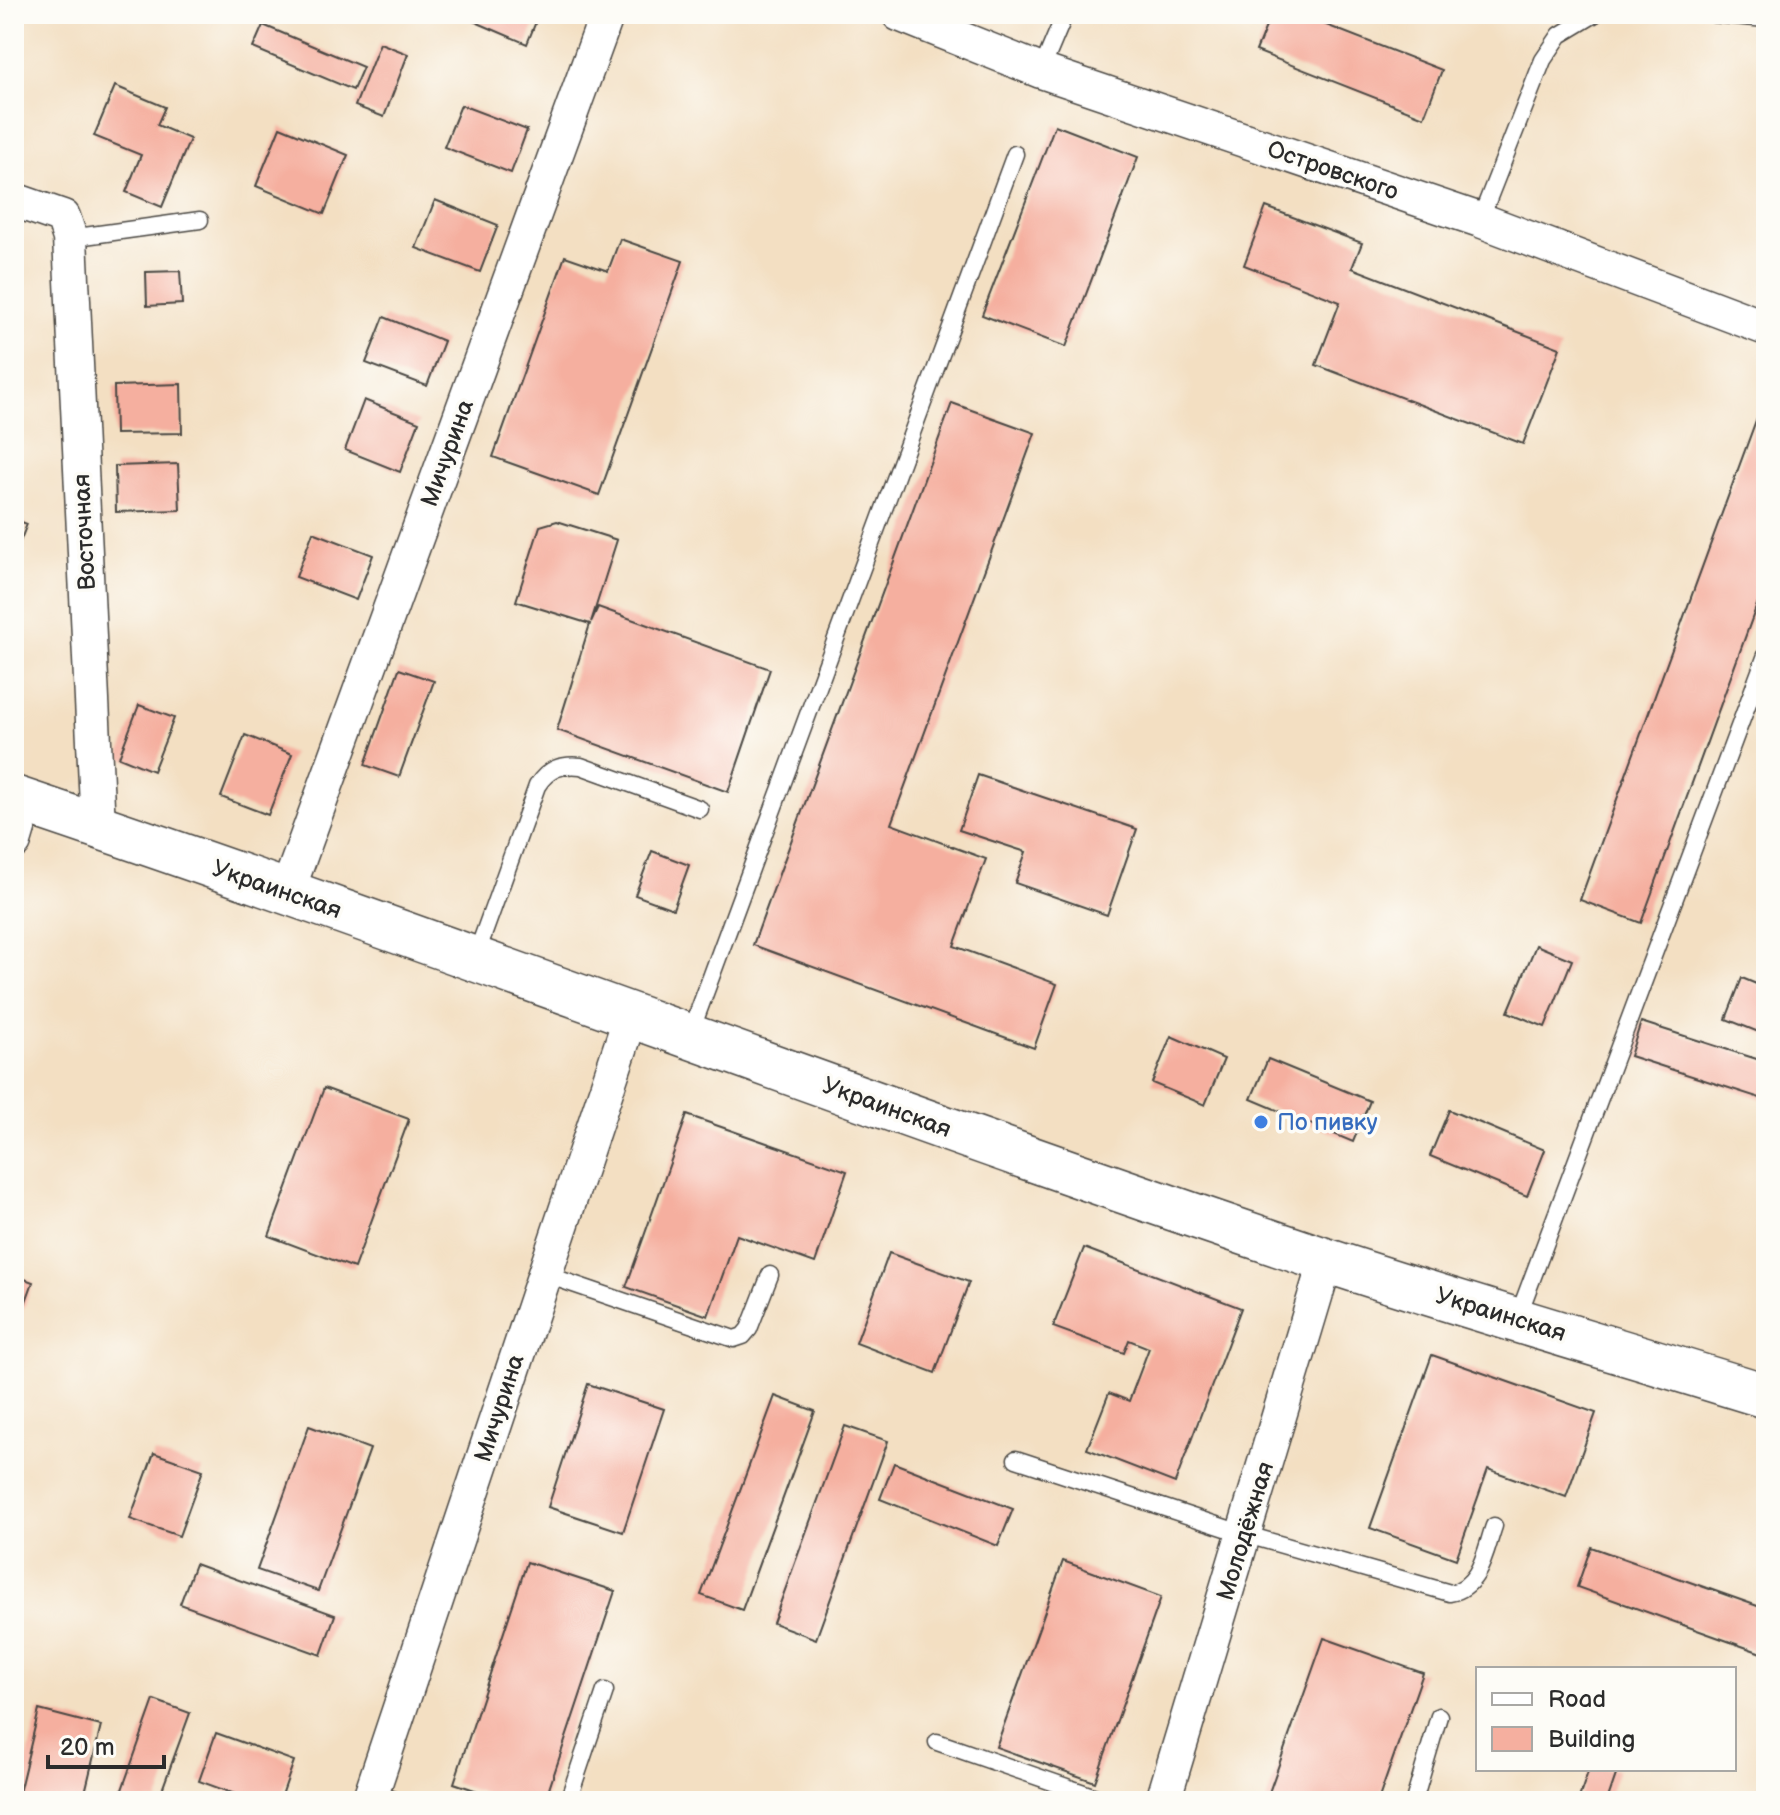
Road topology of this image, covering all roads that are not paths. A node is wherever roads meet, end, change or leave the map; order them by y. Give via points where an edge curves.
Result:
1 (607, 14) edge
2 (899, 14) edge
3 (1065, 14) edge
4 (1595, 14) edge
5 (1713, 14) edge
6 (1766, 19) edge
7 (1041, 71) junction
8 (1015, 154) dead end
9 (14, 200) edge
10 (200, 220) dead end
11 (1480, 220) junction
12 (70, 238) junction
13 (1766, 328) edge
14 (1766, 655) edge
15 (700, 809) dead end
16 (18, 814) edge
17 (98, 826) junction
18 (287, 892) junction
19 (474, 960) junction
20 (631, 1016) junction
21 (689, 1035) junction
22 (1326, 1260) junction
23 (544, 1274) junction
24 (770, 1275) dead end
25 (1517, 1319) junction
26 (1766, 1396) edge
27 (1016, 1459) dead end
28 (1494, 1526) dead end
29 (1244, 1534) junction
30 (605, 1691) dead end
31 (1439, 1716) dead end
32 (937, 1742) dead end
33 (379, 1798) edge
34 (568, 1801) edge
35 (1107, 1801) edge
36 (1163, 1801) edge
37 (1414, 1801) edge

1 - 18 street, Мичурина
2 - 7 street, Островского
3 - 7 lane
4 - 11 lane via 1560,35 1543,60
5 - 6 lane
7 - 11 street, Островского
8 - 21 lane
9 - 12 street via 63,217
10 - 12 lane
11 - 13 street, Островского
12 - 17 street, Восточная
14 - 25 lane
15 - 19 lane via 581,766 553,769 537,786
16 - 17 street, Украинская
17 - 18 street, Украинская
18 - 19 street, Украинская
19 - 20 street, Украинская
20 - 21 street, Украинская
20 - 23 street, Мичурина
21 - 22 street, Украинская
22 - 25 street, Украинская
22 - 29 street, Молодёжная
23 - 24 lane via 734,1339 749,1329
23 - 33 street, Мичурина
25 - 26 street, Украинская
27 - 29 lane
28 - 29 lane via 1476,1576 1450,1593
29 - 36 street, Молодёжная
30 - 34 lane
31 - 37 lane
32 - 35 lane

